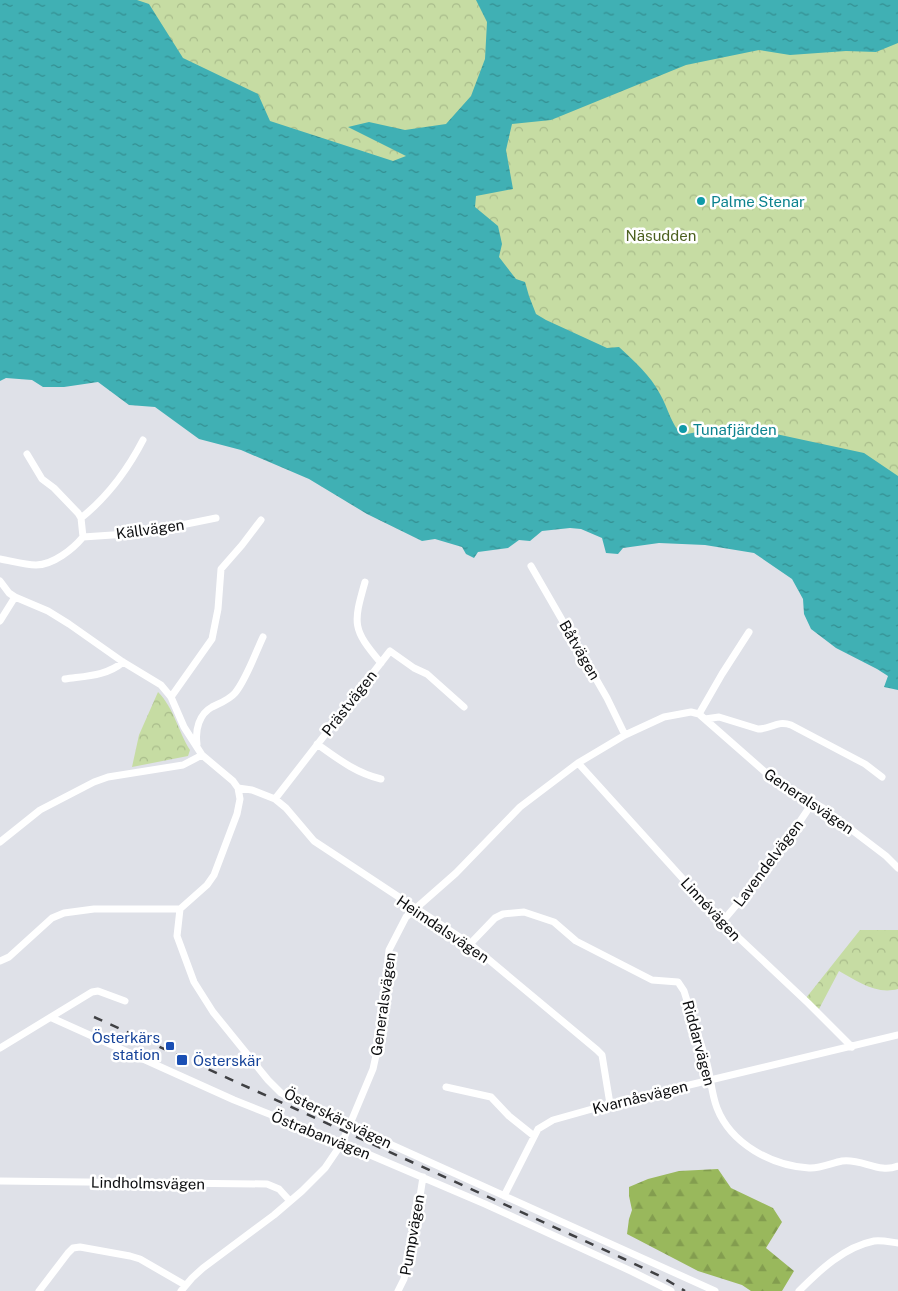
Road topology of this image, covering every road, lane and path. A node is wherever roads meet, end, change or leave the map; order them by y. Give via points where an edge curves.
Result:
1 (143, 440) dead end
2 (27, 454) dead end
3 (81, 518) junction
4 (216, 518) dead end
5 (261, 520) dead end
6 (83, 537) junction
7 (0, 559) edge
8 (531, 566) dead end
9 (0, 581) edge
10 (365, 582) dead end
11 (14, 597) junction
12 (0, 621) edge
13 (749, 632) dead end
14 (263, 638) dead end
15 (123, 662) junction
16 (381, 663) junction
17 (65, 679) dead end
18 (171, 697) junction
19 (464, 707) dead end
20 (702, 716) junction
21 (625, 735) junction
22 (317, 744) junction
23 (200, 752) junction
24 (578, 763) junction
25 (882, 777) dead end
26 (381, 779) dead end
27 (238, 788) junction
28 (275, 799) junction
29 (813, 802) junction
30 (0, 842) edge
31 (898, 868) edge
32 (415, 908) junction
33 (180, 909) junction
34 (722, 922) junction
35 (470, 944) junction
36 (0, 961) edge
37 (125, 1001) dead end
38 (52, 1018) junction
39 (898, 1035) edge
40 (852, 1047) junction
41 (0, 1048) edge
42 (711, 1080) junction
43 (446, 1087) dead end
44 (610, 1104) junction
45 (350, 1125) junction
46 (534, 1136) junction
47 (342, 1143) junction
48 (898, 1166) edge
49 (423, 1177) junction
50 (0, 1182) edge
51 (504, 1196) junction
52 (290, 1201) junction
53 (898, 1243) edge
54 (183, 1288) edge
55 (39, 1291) edge
56 (398, 1291) edge
57 (671, 1291) edge
58 (715, 1291) edge
59 (799, 1291) edge

1 - 3 street via 123,473
2 - 3 street via 42,479 61,494
3 - 6 street
4 - 6 street, Källvägen via 142,533
5 - 18 street via 221,569 212,638
6 - 7 street via 58,557 40,565
8 - 21 street, Båtvägen via 604,692
9 - 11 street
10 - 16 street, Prästvägen via 356,613 358,628 366,645
11 - 12 street
11 - 15 street via 69,624
13 - 20 street via 722,674
14 - 23 street via 234,695 204,714 195,735
15 - 17 street via 114,670
15 - 18 street via 161,685
16 - 19 street, Prästvägen via 390,651 427,674
16 - 22 street, Prästvägen
18 - 23 street
20 - 21 street, Generalsvägen via 691,712 664,717
20 - 25 street via 719,717 764,729 784,722 856,759
20 - 29 street, Generalsvägen via 773,779
21 - 24 street, Generalsvägen
22 - 26 street, Prästvägen via 352,770
22 - 28 street, Prästvägen
23 - 27 street
23 - 30 street via 182,765 94,782 40,810
24 - 32 street, Generalsvägen via 520,807 456,873
24 - 34 street, Linnévägen
27 - 28 street, Heimdalsvägen
27 - 33 street via 238,814 214,875
28 - 32 street, Heimdalsvägen via 314,841
29 - 31 street, Generalsvägen via 874,846
29 - 34 street, Lavendelvägen via 772,862
32 - 35 street, Heimdalsvägen
32 - 45 street, Generalsvägen via 406,917 389,950 380,1043
33 - 36 street via 94,909 64,913 52,918 9,957
33 - 45 street, Österskärsvägen via 178,936 194,982 213,1012 281,1093
34 - 40 street, Linnévägen
35 - 42 street, Riddarvägen via 495,918 524,912 554,922 576,941 652,980 678,982 684,991
35 - 44 street, Heimdalsvägen via 602,1055
37 - 38 street via 98,991 86,995
38 - 41 street
38 - 47 street, Östrabanvägen via 234,1100
39 - 40 street, Kvarnåsvägen
40 - 42 street, Kvarnåsvägen
42 - 44 street, Kvarnåsvägen
42 - 48 street, Riddarvägen via 717,1109 728,1126 742,1140 771,1159 812,1168 848,1161 886,1169
43 - 46 street via 491,1097
44 - 46 street, Kvarnåsvägen via 553,1120
45 - 47 street, Generalsvägen
45 - 51 street, Österskärsvägen
46 - 51 street, Kvarnåsvägen
47 - 49 street, Östrabanvägen
47 - 52 street, Generalsvägen via 325,1168
49 - 56 street, Pumpvägen via 404,1280
49 - 57 street, Östrabanvägen
50 - 52 street, Lindholmsvägen via 267,1184 279,1189
51 - 58 street, Österskärsvägen
52 - 54 street, Generalsvägen via 203,1268
53 - 59 street via 875,1241 845,1253 820,1270
54 - 55 street via 140,1259 80,1247 68,1253

